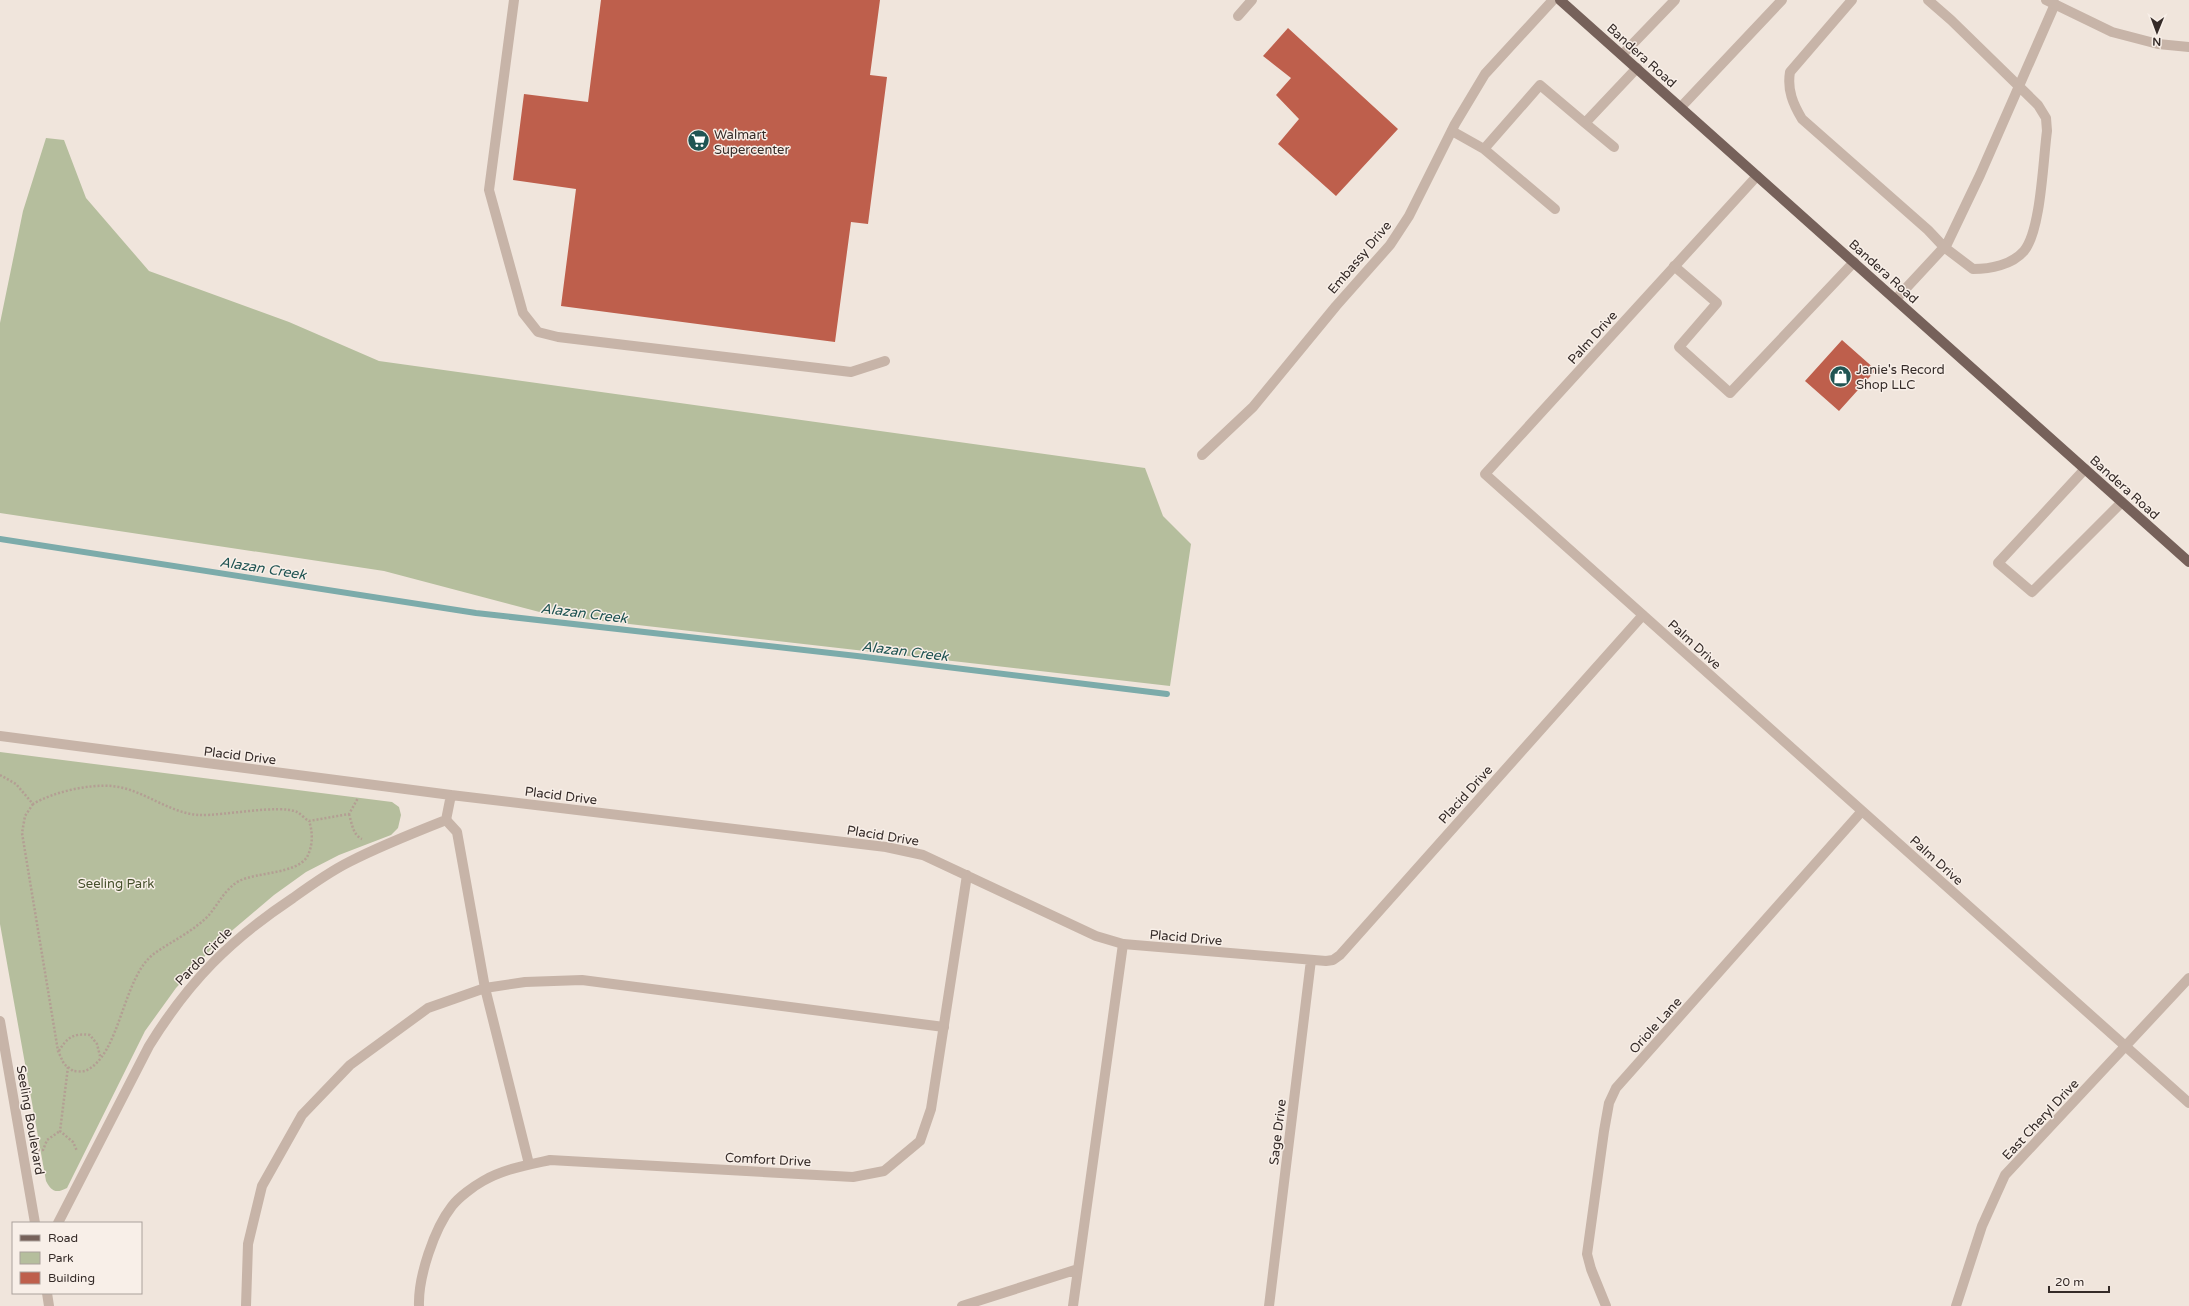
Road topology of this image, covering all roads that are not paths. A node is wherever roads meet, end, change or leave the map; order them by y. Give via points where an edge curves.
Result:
1 (514, 0) edge
2 (1252, 0) edge
3 (1553, 0) edge
4 (1560, 0) edge
5 (1782, 0) edge
6 (1852, 0) edge
7 (1928, 0) edge
8 (1670, 2) edge
9 (2050, 2) edge
10 (1238, 16) dead end
11 (2189, 48) edge
12 (1622, 55) junction
13 (1637, 68) junction
14 (2018, 87) junction
15 (1681, 107) junction
16 (1585, 123) junction
17 (1452, 132) junction
18 (1614, 147) dead end
19 (1484, 149) junction
20 (1757, 176) junction
21 (1555, 209) dead end
22 (1944, 247) junction
23 (1854, 262) junction
24 (1674, 266) junction
25 (1896, 299) junction
26 (884, 361) dead end
27 (1202, 455) dead end
28 (2085, 469) junction
29 (2122, 502) junction
30 (2189, 562) edge
31 (1643, 615) junction
32 (0, 736) edge
33 (451, 795) junction
34 (1862, 811) junction
35 (446, 820) junction
36 (967, 875) junction
37 (1123, 944) junction
38 (1311, 960) junction
39 (2189, 978) edge
40 (485, 988) junction
41 (0, 1021) edge
42 (944, 1027) junction
43 (2126, 1047) junction
44 (2189, 1103) edge
45 (530, 1164) junction
46 (36, 1222) edge
47 (59, 1222) edge
48 (1078, 1269) junction
49 (46, 1294) edge
50 (48, 1306) edge
51 (246, 1306) edge
52 (419, 1306) edge
53 (962, 1306) edge
54 (1073, 1306) edge
55 (1269, 1306) edge
56 (1606, 1306) edge
57 (1956, 1306) edge

1 - 26 street via 489,190 523,313 538,332 558,338 851,372
2 - 10 street
3 - 17 street, Embassy Drive via 1485,74
4 - 12 main road, Bandera Road
5 - 15 street
6 - 22 street via 1790,72 1788,85 1794,105 1802,119
7 - 14 street
8 - 12 street
9 - 11 street via 2112,32 2158,44
9 - 14 street
12 - 13 main road, Bandera Road
13 - 15 main road, Bandera Road
13 - 16 street
14 - 22 street via 1980,175
14 - 22 street via 2038,105 2046,118 2047,132 2035,229 2024,252 1993,268 1973,269
15 - 20 main road, Bandera Road
16 - 18 street
16 - 19 street via 1540,86
17 - 19 street
17 - 27 street, Embassy Drive via 1412,210 1390,245 1253,407
19 - 21 street
20 - 23 main road, Bandera Road
20 - 24 street, Palm Drive
22 - 25 street
23 - 24 street via 1730,393 1679,347 1717,303
23 - 25 main road, Bandera Road
24 - 31 street, Palm Drive via 1485,474
25 - 28 main road, Bandera Road
28 - 29 main road, Bandera Road
28 - 29 street via 1998,563 2032,592
29 - 30 main road, Bandera Road
31 - 34 street, Palm Drive
31 - 38 street, Placid Drive via 1340,955 1333,960
32 - 33 street, Placid Drive
33 - 35 street
33 - 36 street, Placid Drive via 886,847 923,855
34 - 43 street, Palm Drive
34 - 56 street, Oriole Lane via 1616,1088 1609,1103 1604,1131 1587,1254
35 - 40 street via 457,832
35 - 47 street, Pardo Circle via 348,862 264,917 218,957 188,989 149,1046
36 - 37 street, Placid Drive via 1096,936
36 - 42 street, Comfort Drive
37 - 38 street, Placid Drive
37 - 48 street
38 - 55 street, Sage Drive
39 - 43 street, East Cheryl Drive
40 - 42 street via 525,982 582,980
40 - 45 street
40 - 51 street via 428,1008 350,1065 302,1115 262,1186 248,1244
41 - 46 street, Seeling Boulevard
42 - 45 street, Comfort Drive via 932,1109 920,1141 884,1171 853,1177 576,1160 550,1160
43 - 44 street, Palm Drive
43 - 57 street, East Cheryl Drive via 2005,1175 1982,1226
45 - 52 street, Comfort Drive via 483,1181 453,1206 426,1258 418,1296
48 - 53 street
48 - 54 street
49 - 50 street

